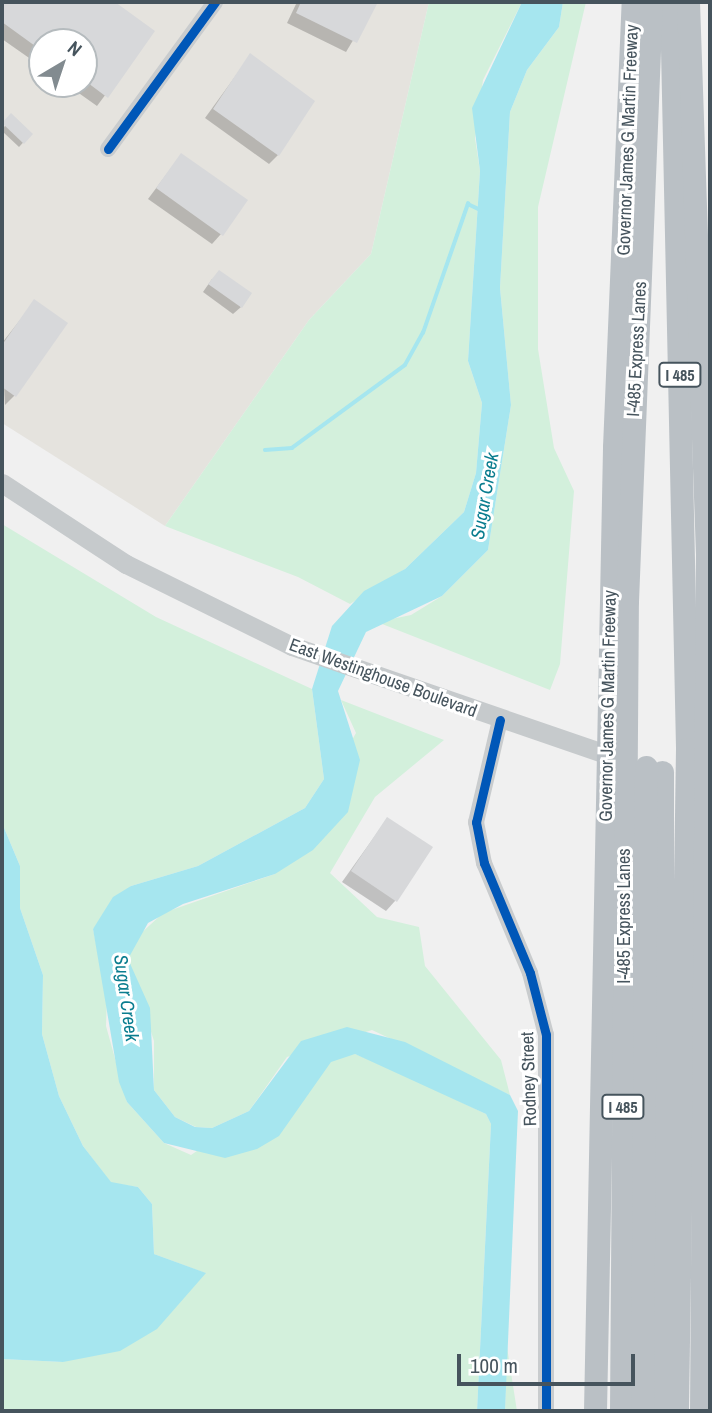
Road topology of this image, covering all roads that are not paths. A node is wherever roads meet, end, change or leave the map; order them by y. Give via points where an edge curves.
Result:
1 (633, 2) edge
2 (651, 2) edge
3 (671, 2) edge
4 (688, 2) edge
5 (209, 4) edge
6 (108, 149) dead end
7 (698, 268) junction
8 (2, 483) edge
9 (683, 483) junction
10 (500, 720) junction
11 (616, 728) junction
12 (697, 752) junction
13 (654, 769) junction
14 (710, 788) edge
15 (616, 799) junction
16 (695, 821) junction
17 (593, 1368) junction
18 (546, 1411) edge
19 (595, 1411) edge
20 (607, 1411) edge
21 (621, 1411) edge
22 (642, 1411) edge
23 (662, 1411) edge
24 (677, 1411) edge
25 (701, 1411) edge

1 - 11 highway, Governor James G Martin Freeway / I 485
2 - 11 highway, I-485 Express Lanes / I 485
3 - 9 highway, I-485 Express Lanes / I 485
4 - 7 highway, I 485
5 - 6 street
7 - 9 highway
7 - 12 highway, I 485
8 - 10 main road, East Westinghouse Boulevard via 126,564 243,624 379,680
9 - 12 highway, I-485 Express Lanes / I 485
10 - 13 main road, East Westinghouse Boulevard
10 - 18 street, Rodney Street via 476,822 484,863 530,973 546,1035
11 - 15 highway, Governor James G Martin Freeway / I 485
12 - 16 highway, I 485
13 - 14 main road, East Westinghouse Boulevard
13 - 22 highway
13 - 23 highway
15 - 17 highway, Governor James G Martin Freeway / I 485
15 - 21 highway, I-485 Express Lanes / I 485
16 - 24 highway, I 485
16 - 25 highway, I 485
17 - 19 highway, Governor James G Martin Freeway / I 485
17 - 20 highway

